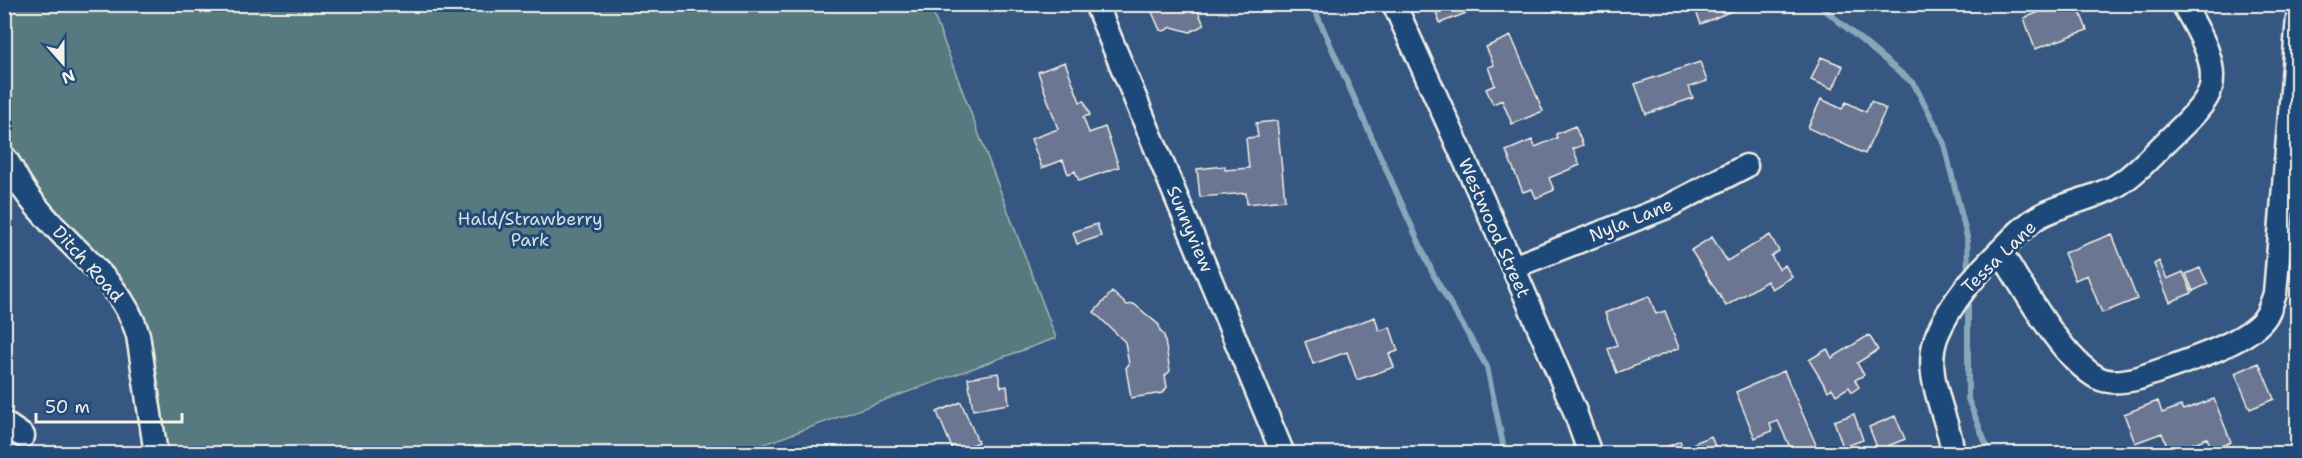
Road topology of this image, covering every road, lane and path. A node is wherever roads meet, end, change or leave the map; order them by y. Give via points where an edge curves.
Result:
1 (1096, 4) edge
2 (1394, 4) edge
3 (2182, 4) edge
4 (2298, 18) edge
5 (4, 157) edge
6 (1746, 166) dead end
7 (2000, 251) junction
8 (1513, 267) junction
9 (4, 423) edge
10 (23, 436) dead end
11 (156, 453) edge
12 (1283, 453) edge
13 (1590, 453) edge
14 (1952, 453) edge

1 - 12 street, Sunnyview
2 - 8 street, Westwood Street
3 - 7 street, Tessa Lane via 2199,32 2210,64 2208,95 2198,109 2129,177 2041,216
4 - 7 street via 2275,294 2265,318 2252,330 2235,341 2139,378 2098,378 2065,350
5 - 11 street, Ditch Road via 44,215 109,284 134,319
6 - 8 street, Nyla Lane via 1667,207
7 - 14 street, Tessa Lane via 1958,297 1931,353 1931,368
8 - 13 street, Westwood Street
9 - 10 street

